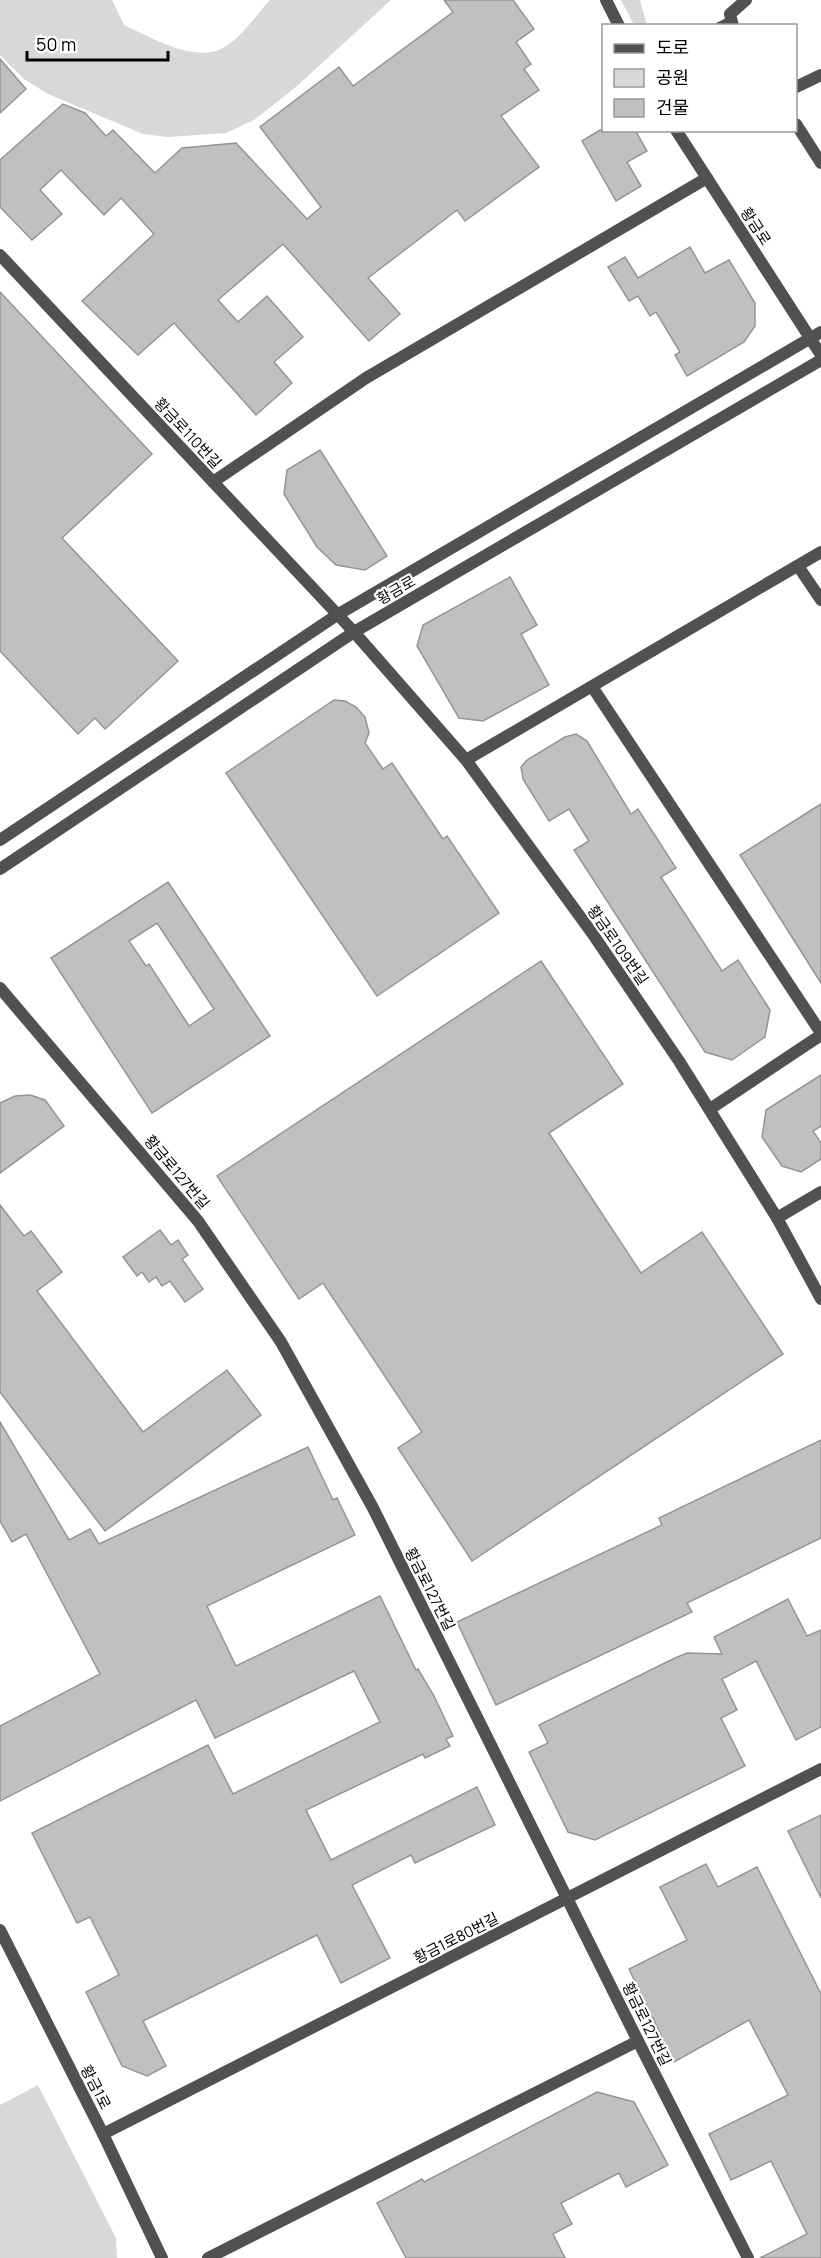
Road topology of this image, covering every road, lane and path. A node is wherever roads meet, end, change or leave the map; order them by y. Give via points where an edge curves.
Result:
1 (606, 0) edge
2 (746, 0) edge
3 (618, 24) edge
4 (727, 24) edge
5 (821, 75) edge
6 (797, 86) edge
7 (797, 127) edge
8 (677, 132) edge
9 (821, 163) edge
10 (707, 178) junction
11 (0, 255) edge
12 (816, 336) edge
13 (821, 354) edge
14 (821, 360) edge
15 (213, 482) junction
16 (821, 552) edge
17 (798, 566) junction
18 (821, 600) edge
19 (337, 615) junction
20 (354, 633) junction
21 (593, 688) junction
22 (466, 760) junction
23 (0, 840) edge
24 (0, 869) edge
25 (0, 988) edge
26 (821, 1034) edge
27 (710, 1109) junction
28 (821, 1192) edge
29 (777, 1218) junction
30 (821, 1299) edge
31 (821, 1769) edge
32 (568, 1898) junction
33 (0, 1930) edge
34 (638, 2041) junction
35 (103, 2134) junction
36 (162, 2258) edge
37 (208, 2258) edge
38 (748, 2258) edge

1 - 3 street
2 - 4 street via 733,8
5 - 6 street
7 - 9 street
8 - 10 street, 황금로
10 - 12 street, 황금로
10 - 15 street via 366,378
11 - 15 street, 황금로110번길
12 - 13 street
12 - 19 street, 황금로
14 - 20 street, 황금로
15 - 19 street, 황금로110번길
16 - 17 street
17 - 18 street
17 - 21 street
19 - 20 street, 황금로110번길
19 - 23 street, 황금로
20 - 22 street, 황금로109번길
20 - 24 street, 황금로
21 - 22 street
21 - 26 street
22 - 27 street, 황금로109번길 via 622,976
25 - 32 street, 황금로127번길 via 198,1221 281,1342 373,1508
26 - 27 street
27 - 29 street, 황금로109번길
28 - 29 street
29 - 30 street, 황금로109번길
31 - 32 street, 황금1로80번길
32 - 34 street, 황금로127번길
32 - 35 street, 황금1로80번길
33 - 35 street, 황금1로
34 - 37 street
34 - 38 street, 황금로127번길
35 - 36 street, 황금1로

